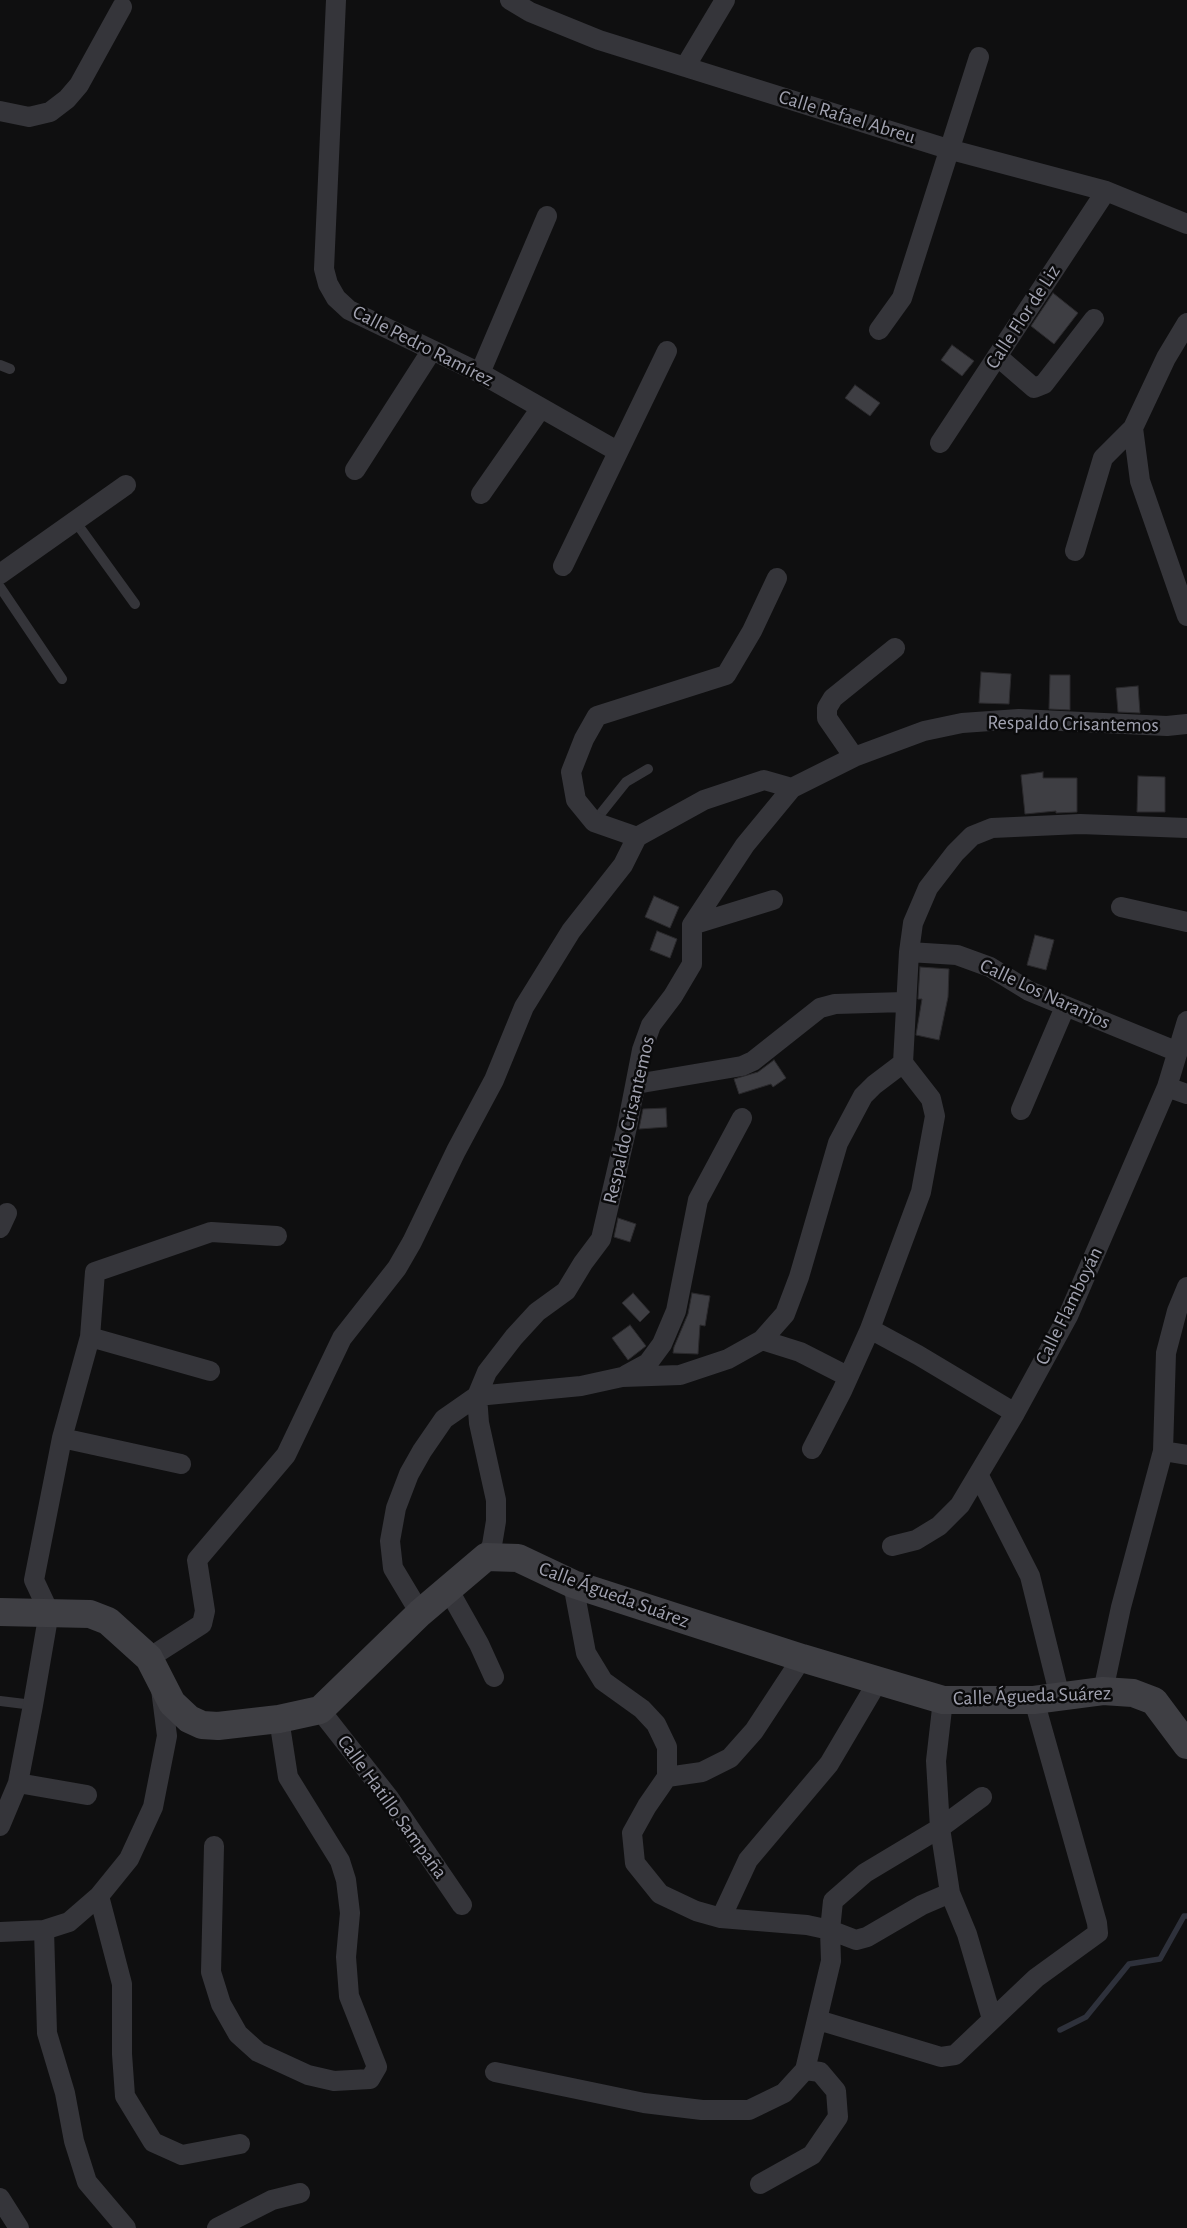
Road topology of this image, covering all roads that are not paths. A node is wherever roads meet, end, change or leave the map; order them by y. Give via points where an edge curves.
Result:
1 (336, 0) edge
2 (510, 0) edge
3 (725, 0) edge
4 (122, 7) dead end
5 (979, 57) dead end
6 (685, 67) junction
7 (0, 111) edge
8 (948, 149) junction
9 (1106, 191) junction
10 (547, 216) dead end
11 (1187, 224) edge
12 (1094, 319) dead end
13 (1187, 323) edge
14 (879, 330) dead end
15 (432, 350) junction
16 (667, 351) dead end
17 (997, 356) junction
18 (480, 373) junction
19 (541, 408) junction
20 (1133, 428) junction
21 (940, 443) dead end
22 (617, 451) junction
23 (354, 470) dead end
24 (126, 485) dead end
25 (481, 494) dead end
26 (75, 521) junction
27 (1075, 551) dead end
28 (562, 566) dead end
29 (0, 574) edge
30 (777, 578) dead end
31 (0, 587) edge
32 (135, 604) dead end
33 (1187, 616) edge
34 (895, 648) dead end
35 (62, 679) dead end
36 (1187, 724) edge
37 (854, 757) junction
38 (648, 769) dead end
39 (792, 788) junction
40 (594, 822) junction
41 (1187, 828) edge
42 (636, 837) junction
43 (773, 900) dead end
44 (1121, 907) dead end
45 (1187, 922) edge
46 (692, 925) junction
47 (908, 952) junction
48 (905, 1002) junction
49 (1065, 1007) junction
50 (1187, 1021) edge
51 (1178, 1052) junction
52 (902, 1063) junction
53 (636, 1084) junction
54 (1167, 1087) junction
55 (1187, 1094) edge
56 (1021, 1110) dead end
57 (742, 1118) dead end
58 (277, 1236) dead end
59 (1187, 1287) edge
60 (870, 1329) junction
61 (90, 1337) junction
62 (762, 1340) junction
63 (210, 1371) dead end
64 (847, 1376) junction
65 (622, 1377) junction
66 (477, 1396) junction
67 (1015, 1413) junction
68 (62, 1438) junction
69 (812, 1449) dead end
70 (1163, 1450) junction
71 (1187, 1455) edge
72 (181, 1464) dead end
73 (979, 1476) junction
74 (892, 1546) dead end
75 (486, 1557) junction
76 (573, 1584) junction
77 (448, 1589) junction
78 (0, 1612) edge
79 (49, 1612) junction
80 (420, 1613) junction
81 (802, 1658) junction
82 (155, 1669) junction
83 (494, 1678) dead end
84 (878, 1681) junction
85 (1103, 1692) junction
86 (1060, 1697) junction
87 (943, 1700) junction
88 (1034, 1700) junction
89 (0, 1702) edge
90 (33, 1705) junction
91 (320, 1710) junction
92 (279, 1718) junction
93 (1187, 1745) edge
94 (667, 1777) junction
95 (18, 1783) junction
96 (87, 1795) dead end
97 (982, 1798) dead end
98 (0, 1826) edge
99 (940, 1828) junction
100 (214, 1846) dead end
101 (950, 1893) junction
102 (99, 1896) junction
103 (462, 1905) dead end
104 (721, 1918) junction
105 (44, 1930) junction
106 (830, 1930) junction
107 (0, 1932) edge
108 (992, 2019) junction
109 (818, 2020) junction
110 (805, 2070) junction
111 (495, 2072) dead end
112 (240, 2144) dead end
113 (760, 2184) dead end
114 (300, 2193) dead end
115 (0, 2198) edge
116 (19, 2228) edge
117 (126, 2228) edge
118 (217, 2228) edge

1 - 15 street, Calle Pedro Ramírez via 324,269 328,284 336,298 350,310
2 - 6 street, Calle Rafael Abreu via 530,12 599,40
3 - 6 street
4 - 7 street via 79,85 67,99 50,112 29,117
5 - 8 street
6 - 8 street, Calle Rafael Abreu
8 - 9 street, Calle Rafael Abreu
8 - 14 street via 902,298
9 - 11 street, Calle Rafael Abreu
9 - 17 street, Calle Flor de Liz
10 - 18 street
12 - 17 street via 1044,384 1034,388
13 - 20 street via 1166,358
15 - 18 street, Calle Pedro Ramírez
15 - 23 street
16 - 22 street
17 - 21 street, Calle Flor de Liz
18 - 19 street, Calle Pedro Ramírez
19 - 22 street, Calle Pedro Ramírez
19 - 25 street
20 - 27 street via 1103,458
20 - 33 street via 1140,481
22 - 28 street
24 - 26 street
26 - 29 street
26 - 32 lane
30 - 40 street via 752,631 726,675 597,716 571,772 576,800
31 - 35 lane
34 - 37 street via 833,698 827,708 827,718
36 - 37 street, Respaldo Crisantemos via 1167,726 1019,719 962,723 924,731
37 - 39 street, Respaldo Crisantemos
38 - 40 lane via 626,782
39 - 42 street via 764,780 704,800
39 - 46 street, Respaldo Crisantemos via 745,844
40 - 42 street
41 - 47 street via 1080,824 1023,826 992,828 972,836 928,888 912,924
42 - 82 street via 623,865 571,931 524,1007 494,1080 412,1242 397,1268 342,1338 286,1455 197,1560 204,1611 202,1624
43 - 46 street
44 - 45 street
46 - 53 street, Respaldo Crisantemos via 692,964 651,1025 642,1050
47 - 48 street
47 - 49 street, Calle Los Naranjos via 956,955 990,967 1029,991
48 - 52 street
48 - 53 street via 835,1004 820,1008 753,1061 742,1066
49 - 51 street, Calle Los Naranjos
49 - 56 street
50 - 51 street, Calle Flamboyán
51 - 54 street, Calle Flamboyán
52 - 60 street via 931,1099 935,1116 921,1192
52 - 62 street via 863,1096 838,1144 785,1314
53 - 66 street, Respaldo Crisantemos via 601,1239 566,1291 537,1312 514,1337 487,1372
54 - 55 street
54 - 67 street, Calle Flamboyán via 1068,1316
57 - 65 street via 698,1200 676,1311 662,1344 648,1363
58 - 61 street via 211,1232 95,1272
59 - 70 street via 1166,1353
60 - 64 street
60 - 67 street
61 - 63 street
61 - 68 street
62 - 64 street via 800,1352
62 - 65 street via 728,1359 680,1375
64 - 69 street
65 - 66 street via 581,1386
66 - 75 street, Respaldo Crisantemos via 479,1423 496,1500 492,1545
66 - 80 street via 444,1419 409,1474 396,1508 390,1541 394,1568
67 - 73 street, Calle Flamboyán
68 - 72 street
68 - 79 street via 34,1580
70 - 71 street
70 - 85 street via 1121,1607
73 - 74 street, Calle Flamboyán via 960,1505 939,1526 916,1540
73 - 86 street via 1030,1576
75 - 76 street, Calle Águeda Suárez via 518,1558
75 - 77 street
76 - 81 street, Calle Águeda Suárez
76 - 94 street via 586,1653 603,1681 642,1709 656,1724 667,1747
77 - 80 street
77 - 83 street
78 - 79 street
79 - 82 street via 90,1614 108,1621
79 - 90 street
80 - 91 street
81 - 84 street, Calle Águeda Suárez
81 - 94 street via 754,1731 730,1758 702,1772
82 - 92 street via 172,1703 189,1719 202,1725
82 - 102 street via 167,1736 153,1807 129,1859
84 - 87 street, Calle Águeda Suárez
84 - 104 street via 829,1764 748,1860
85 - 86 street, Calle Águeda Suárez
85 - 93 street, Calle Águeda Suárez via 1134,1693 1154,1701
86 - 88 street, Calle Águeda Suárez
87 - 88 street, Calle Águeda Suárez
87 - 99 street via 936,1761
88 - 108 street via 1098,1933 1036,1978
89 - 90 lane
90 - 95 street
91 - 92 street
91 - 103 street, Calle Hatillo Sampaña via 390,1798
92 - 100 street via 288,1777 340,1861 346,1880 350,1913 346,1957 349,1996 377,2067 370,2079 334,2081 308,2075 258,2052 238,2034 221,2004 211,1972
94 - 104 street via 632,1833 634,1863 660,1894 696,1911
95 - 96 street
95 - 98 street
97 - 99 street
99 - 101 street
99 - 106 street via 865,1872 834,1901
101 - 106 street via 922,1905 867,1937 856,1940
101 - 108 street via 967,1934
102 - 105 street via 69,1922
102 - 112 street via 122,1984 125,2096 152,2142 182,2155
104 - 106 street
105 - 107 street
105 - 117 street via 47,2033 65,2093 74,2141 87,2182
106 - 109 street via 832,1961
108 - 109 street via 955,2055 941,2056
109 - 110 street
110 - 111 street via 784,2093 749,2110 702,2110 644,2103
110 - 113 street via 820,2072 836,2091 838,2117 812,2155
114 - 118 street via 272,2200
115 - 116 street

